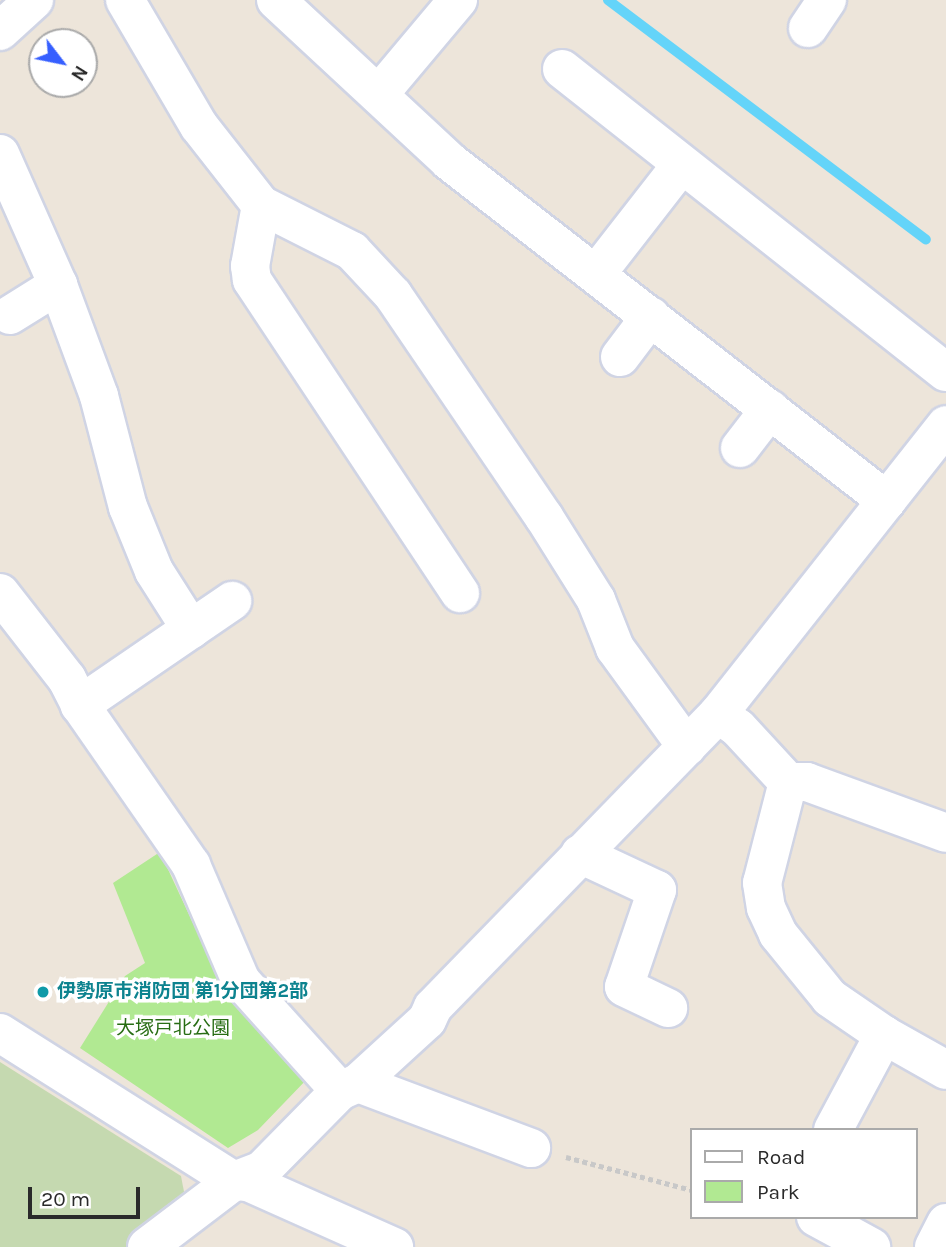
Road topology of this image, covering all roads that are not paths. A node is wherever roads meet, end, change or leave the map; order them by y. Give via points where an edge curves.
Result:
1 (34, 0) edge
2 (125, 0) edge
3 (276, 0) edge
4 (458, 0) edge
5 (0, 31) edge
6 (562, 69) dead end
7 (379, 94) junction
8 (2, 165) edge
9 (681, 165) junction
10 (261, 205) junction
11 (597, 273) junction
12 (58, 285) junction
13 (10, 315) dead end
14 (651, 316) junction
15 (621, 358) dead end
16 (946, 372) edge
17 (770, 409) junction
18 (946, 425) edge
19 (740, 448) dead end
20 (887, 501) junction
21 (0, 593) edge
22 (460, 593) dead end
23 (232, 601) dead end
24 (191, 629) junction
25 (80, 705) junction
26 (719, 714) junction
27 (687, 747) junction
28 (788, 782) junction
29 (946, 833) edge
30 (580, 854) junction
31 (668, 1008) dead end
32 (0, 1032) edge
33 (884, 1035) junction
34 (946, 1070) edge
35 (349, 1087) junction
36 (834, 1128) edge
37 (531, 1148) road end
38 (233, 1181) junction
39 (820, 1219) edge
40 (946, 1223) edge
41 (147, 1247) edge
42 (394, 1247) edge
43 (871, 1247) edge
44 (934, 1247) edge

1 - 5 street
2 - 10 street via 199,126
3 - 7 street
4 - 7 street
6 - 9 street
7 - 11 street via 449,160
8 - 12 street
9 - 11 street
9 - 16 street
10 - 22 street via 250,266 252,280
10 - 27 street via 352,251 393,295 544,517 596,600 615,648
11 - 14 street
12 - 13 street
12 - 24 street via 99,396 128,507 154,572
14 - 15 street
14 - 17 street
17 - 19 street
17 - 20 street
18 - 20 street
20 - 26 street
21 - 25 street via 67,679
23 - 24 street
24 - 25 street
25 - 35 street via 191,865 241,981
26 - 27 street
26 - 28 street
27 - 30 street
28 - 29 street via 807,782
28 - 33 street via 762,883 766,908 778,933 830,998
30 - 31 street via 657,890 624,987
30 - 35 street via 433,1007 426,1020
32 - 38 street
33 - 34 street
33 - 36 street
35 - 37 street
35 - 38 street via 262,1170
38 - 41 street
38 - 42 street via 248,1182
39 - 43 street
40 - 44 street

